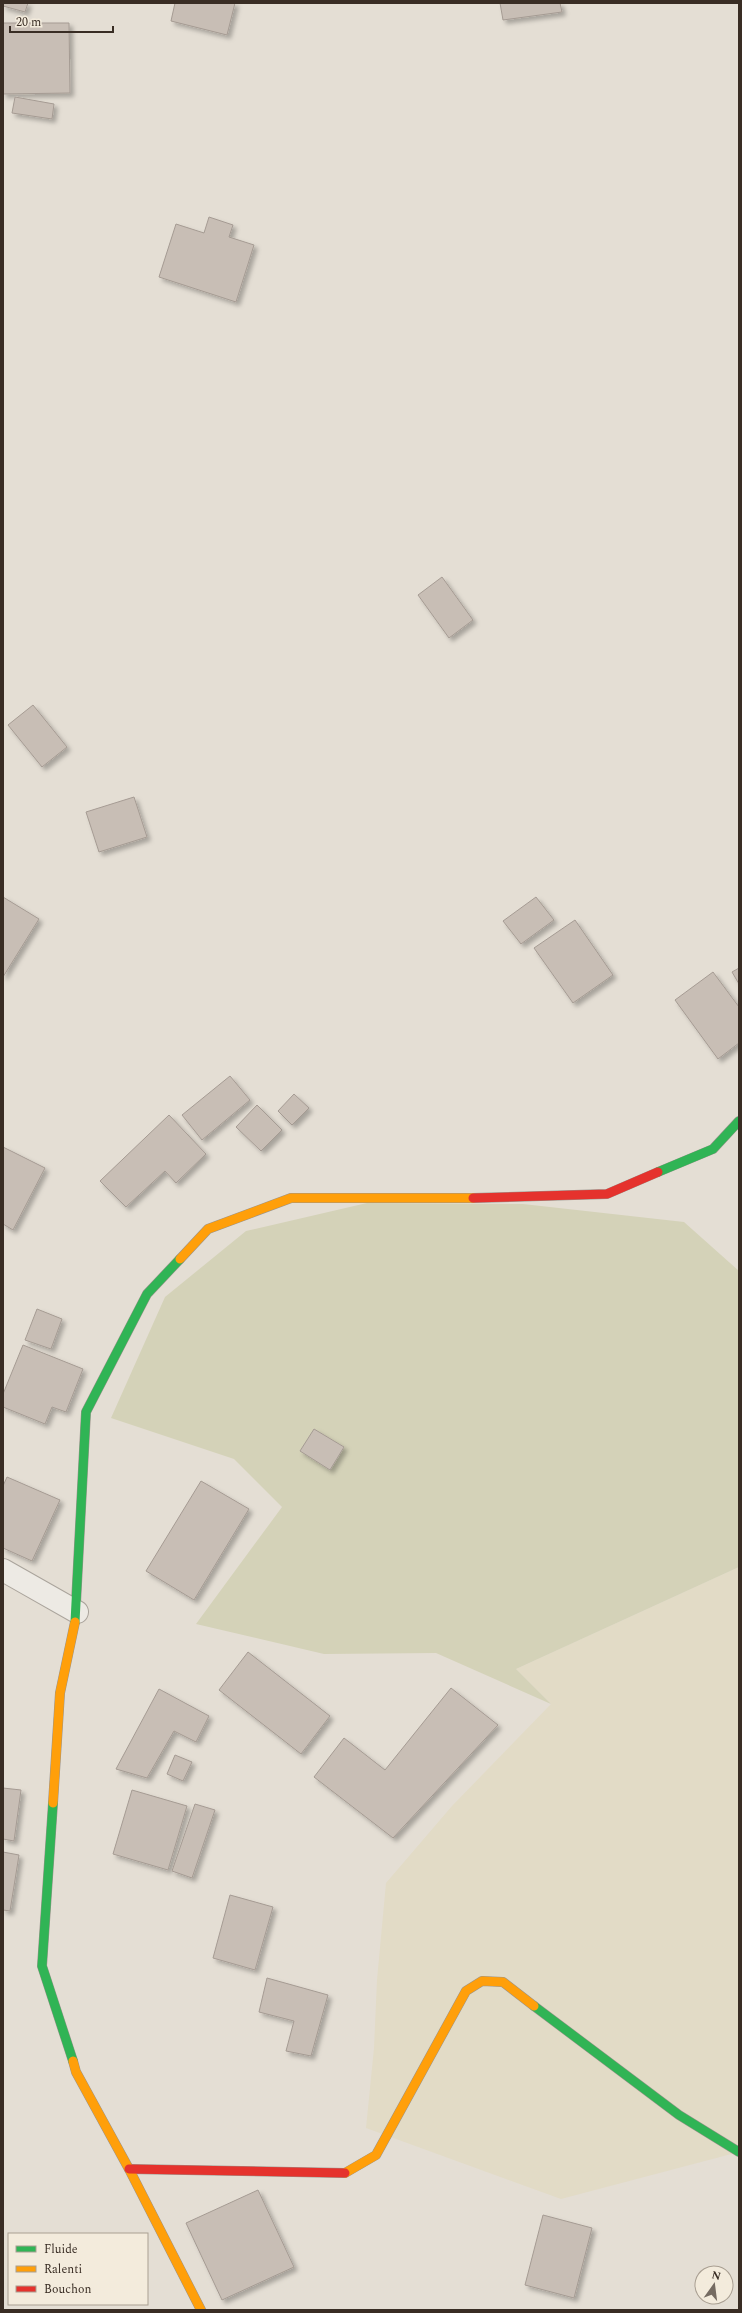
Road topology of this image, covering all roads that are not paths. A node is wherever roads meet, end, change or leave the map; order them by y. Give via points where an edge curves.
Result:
1 (739, 1121) edge
2 (3, 1570) edge
3 (78, 1612) junction
4 (739, 2152) edge
5 (129, 2168) junction
6 (201, 2310) edge

1 - 3 street via 713,1149 607,1194 472,1198 291,1198 208,1229 147,1294 86,1412
2 - 3 street
3 - 5 street via 60,1694 42,1966 76,2072
4 - 5 street via 680,2115 503,1982 482,1981 466,1991 376,2155 346,2173
5 - 6 street

